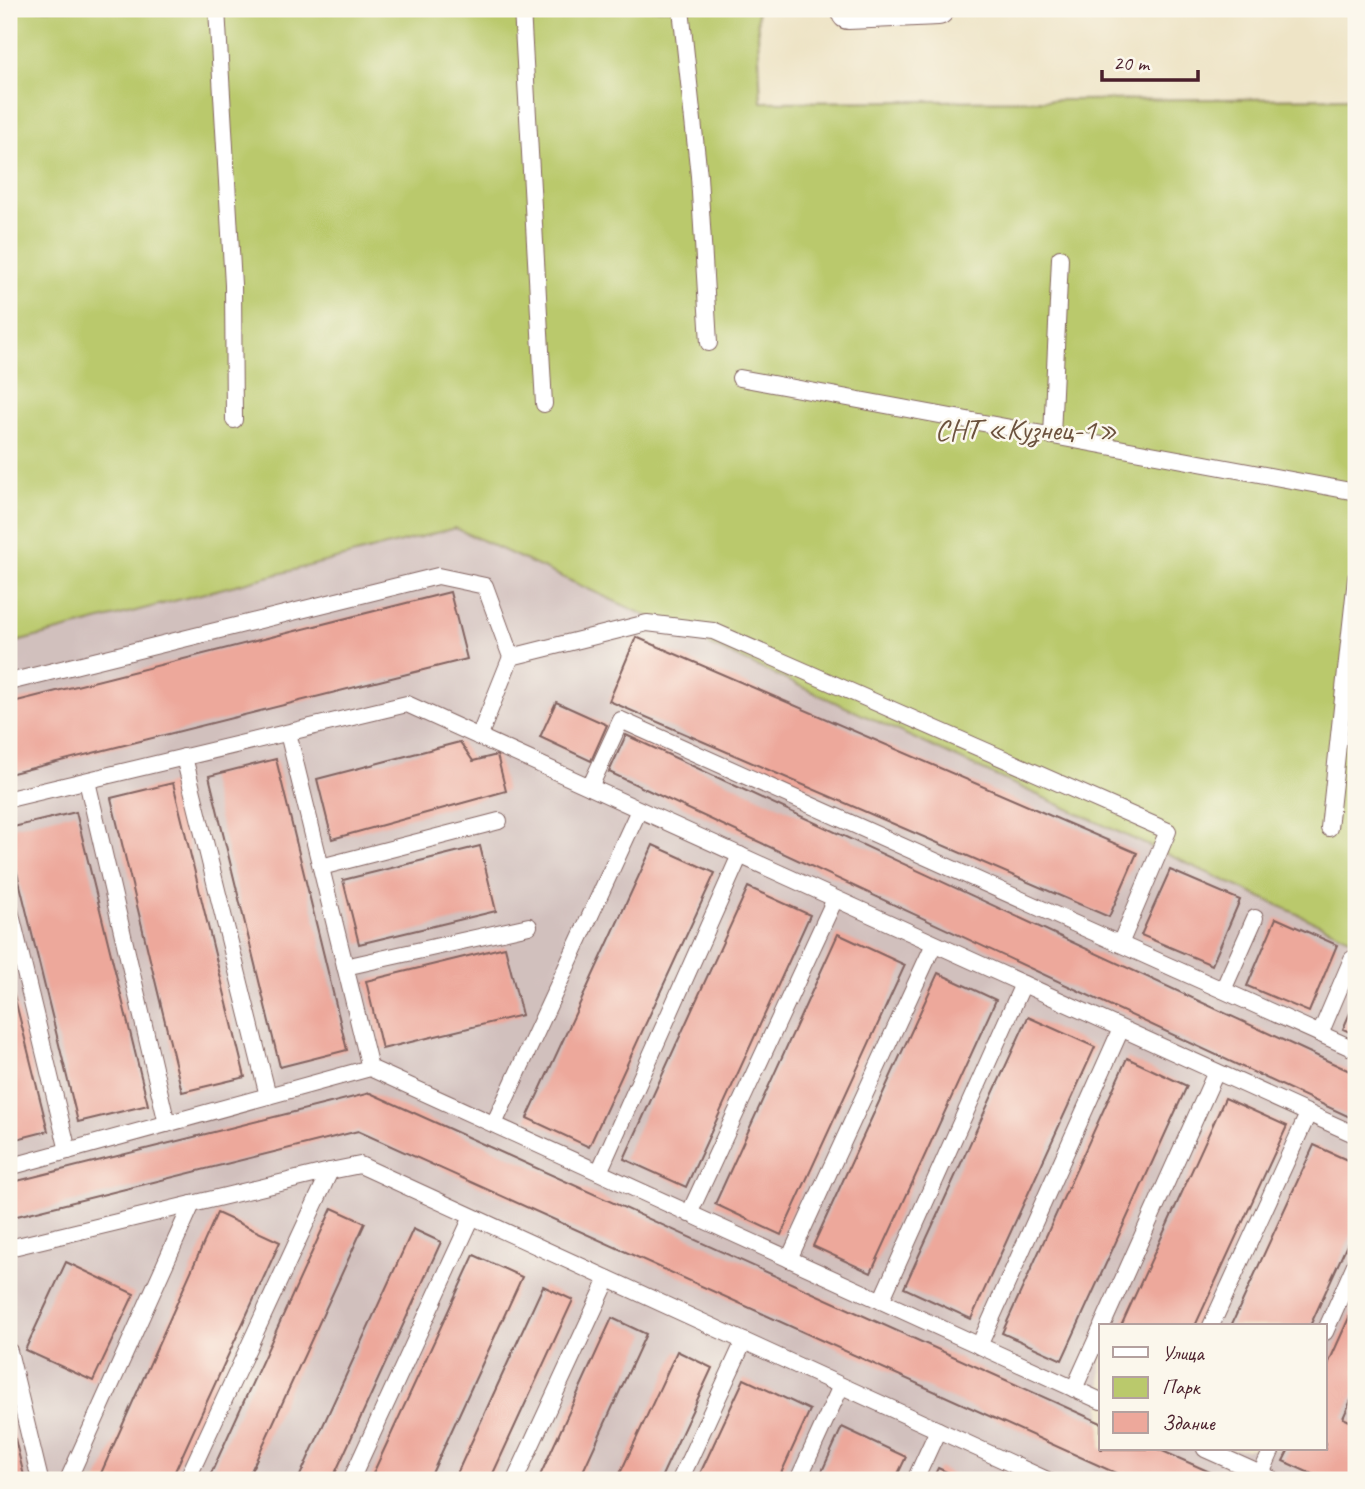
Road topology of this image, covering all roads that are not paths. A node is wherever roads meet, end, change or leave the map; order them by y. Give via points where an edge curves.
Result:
1 (217, 9) edge
2 (522, 9) edge
3 (681, 9) edge
4 (937, 9) edge
5 (848, 11) edge
6 (1060, 258) dead end
7 (709, 343) dead end
8 (740, 378) dead end
9 (544, 404) dead end
10 (234, 420) dead end
11 (1052, 436) junction
12 (1356, 492) edge
13 (1356, 578) edge
14 (511, 657) junction
15 (9, 682) edge
16 (288, 733) junction
17 (480, 737) junction
18 (184, 757) junction
19 (87, 781) junction
20 (590, 788) junction
21 (9, 799) edge
22 (639, 810) junction
23 (499, 821) dead end
24 (1329, 828) dead end
25 (740, 855) junction
26 (321, 867) junction
27 (835, 898) junction
28 (9, 906) edge
29 (1255, 918) dead end
30 (529, 926) dead end
31 (934, 944) junction
32 (1120, 944) junction
33 (1352, 959) dead end
34 (345, 967) junction
35 (1023, 984) junction
36 (1223, 990) junction
37 (1121, 1028) junction
38 (1320, 1034) junction
39 (1356, 1050) edge
40 (370, 1068) junction
41 (1216, 1072) junction
42 (268, 1096) junction
43 (1308, 1114) junction
44 (167, 1124) junction
45 (494, 1124) junction
46 (1356, 1136) edge
47 (68, 1151) junction
48 (9, 1167) edge
49 (330, 1171) junction
50 (598, 1172) junction
51 (192, 1204) junction
52 (690, 1213) junction
53 (472, 1217) junction
54 (9, 1248) edge
55 (789, 1259) junction
56 (1356, 1262) edge
57 (608, 1279) junction
58 (881, 1301) junction
59 (1103, 1324) edge
60 (1212, 1324) edge
61 (1326, 1330) edge
62 (1099, 1333) edge
63 (744, 1341) junction
64 (979, 1346) junction
65 (9, 1351) edge
66 (841, 1386) junction
67 (1074, 1389) junction
68 (1099, 1400) edge
69 (938, 1430) junction
70 (1207, 1450) edge
71 (1272, 1450) edge
72 (1029, 1477) edge
73 (1267, 1477) edge
74 (40, 1480) edge
75 (68, 1480) edge
76 (187, 1480) edge
77 (351, 1480) edge
78 (515, 1480) edge
79 (680, 1480) edge
80 (798, 1480) edge
81 (915, 1480) edge
82 (1047, 1480) edge

1 - 10 lane via 233,285
2 - 9 lane
3 - 7 lane via 699,176
4 - 5 street
6 - 11 lane
8 - 11 lane
11 - 12 lane
13 - 24 lane
14 - 15 lane via 485,586 438,576
14 - 17 lane
14 - 32 lane via 647,623 713,631 1168,831
16 - 17 lane via 407,704
16 - 18 lane
16 - 26 lane
17 - 20 lane
18 - 19 lane
18 - 42 lane
19 - 21 lane
19 - 44 lane
20 - 22 lane
20 - 32 lane via 621,720
22 - 25 lane
22 - 45 lane
23 - 26 lane
25 - 27 lane
25 - 50 lane
26 - 34 lane
27 - 31 lane
27 - 52 lane
28 - 47 lane
29 - 36 lane
30 - 34 lane
31 - 35 lane
31 - 55 lane
32 - 36 lane
33 - 38 lane
34 - 40 lane
35 - 37 lane
35 - 58 lane
36 - 38 lane
37 - 41 lane
37 - 64 lane
38 - 39 lane
40 - 42 lane
40 - 45 lane
41 - 43 lane
41 - 59 lane
42 - 44 lane
43 - 46 lane
43 - 60 lane
44 - 47 lane
45 - 50 lane
47 - 48 lane
49 - 51 lane
49 - 53 lane via 360,1165
49 - 76 lane
50 - 52 lane
51 - 54 lane
51 - 75 lane
52 - 55 lane
53 - 57 lane
53 - 77 lane
55 - 58 lane
56 - 61 lane
57 - 63 lane
57 - 78 lane
58 - 64 lane
62 - 67 lane
63 - 66 lane
63 - 79 lane
64 - 67 lane
65 - 74 lane
66 - 69 lane
66 - 80 lane
67 - 68 lane
69 - 72 lane
69 - 81 lane
70 - 73 lane
71 - 73 lane
72 - 82 lane

